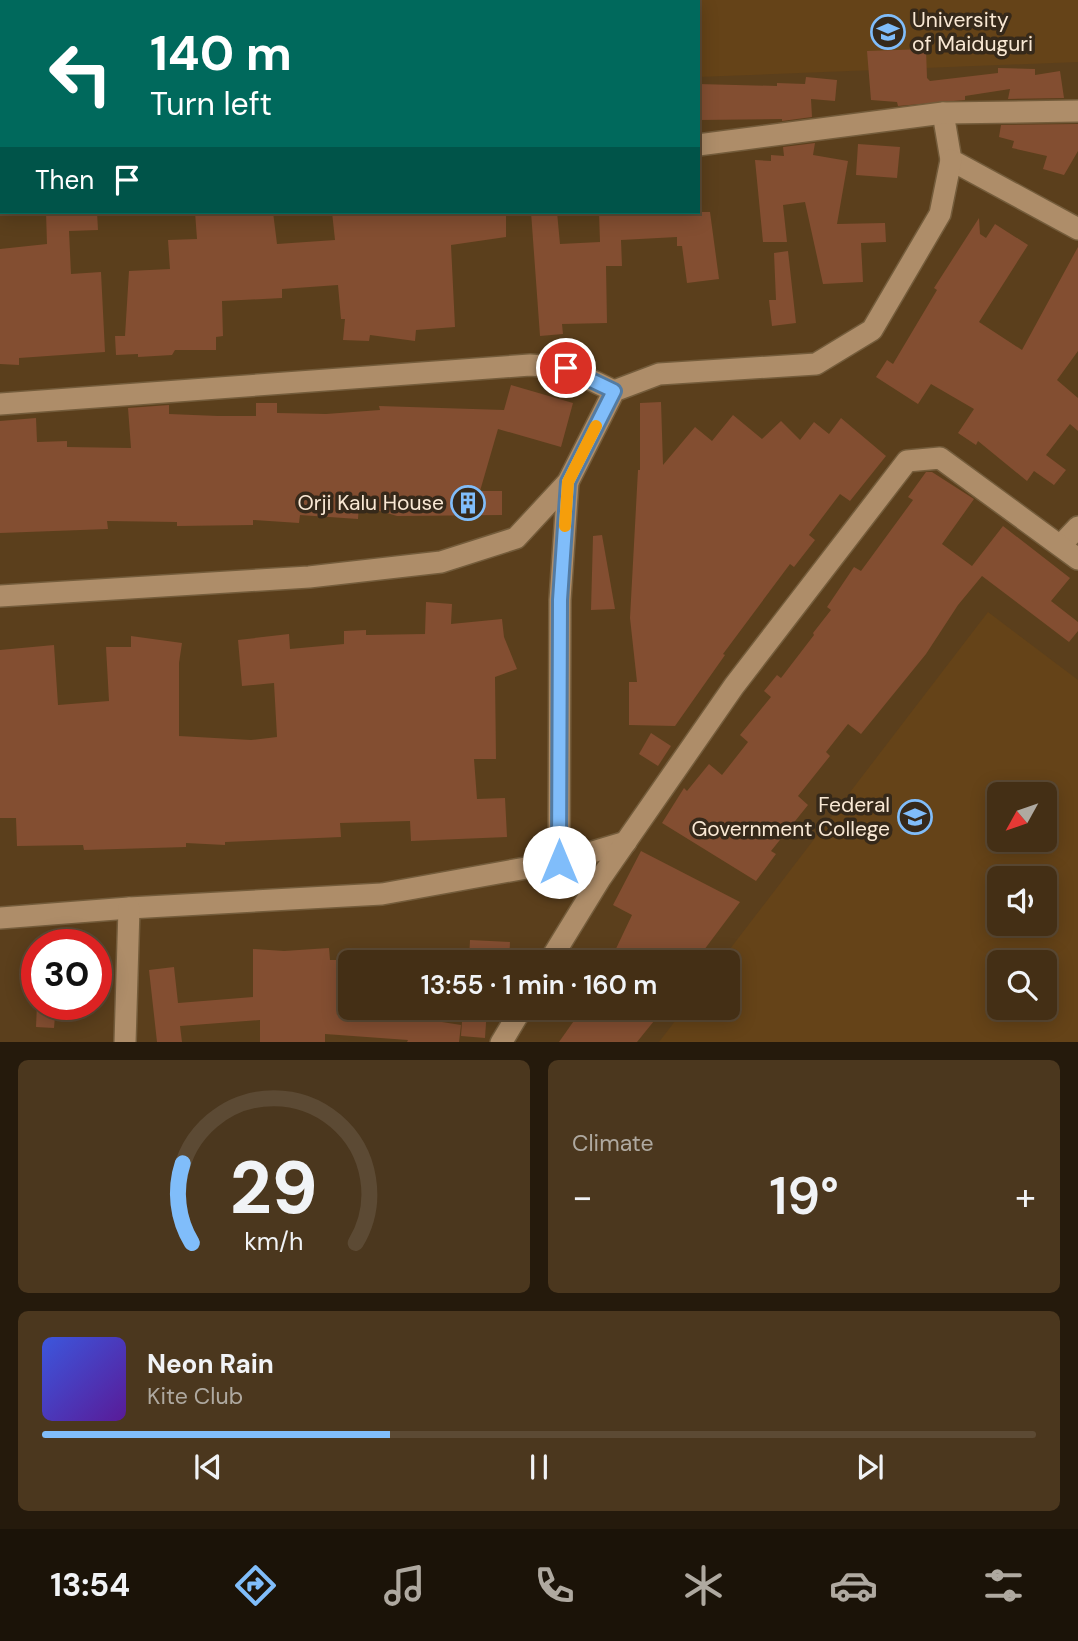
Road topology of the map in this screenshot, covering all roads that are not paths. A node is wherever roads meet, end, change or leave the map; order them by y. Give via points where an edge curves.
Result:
1 (1078, 111) edge
2 (943, 113) junction
3 (700, 145) edge
4 (951, 160) junction
5 (1078, 229) edge
6 (614, 391) junction
7 (0, 404) edge
8 (568, 482) junction
9 (1078, 527) edge
10 (1061, 545) junction
11 (1078, 559) edge
12 (0, 596) edge
13 (626, 842) junction
14 (559, 862) junction
15 (129, 908) junction
16 (0, 918) edge
17 (557, 950) edge
18 (515, 1020) edge
19 (125, 1042) edge
20 (501, 1042) edge

1 - 2 street
2 - 3 street
2 - 4 street
4 - 5 street
4 - 6 street via 940,214 872,330 816,363 659,374
6 - 7 street via 566,368 530,365
6 - 8 street
8 - 12 street via 516,538 442,562 309,577
8 - 14 street via 560,600
9 - 10 street
10 - 11 street
10 - 13 street via 940,458 907,461 734,686
13 - 14 street
13 - 17 street
14 - 15 street via 382,894
15 - 16 street
15 - 19 street
18 - 20 street

